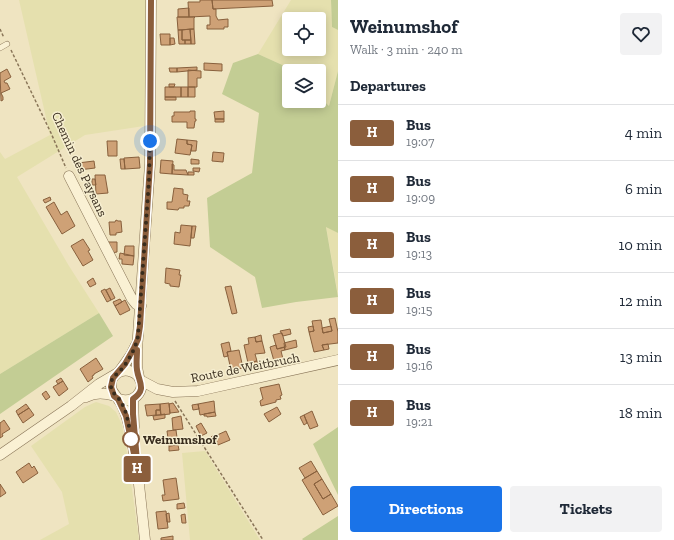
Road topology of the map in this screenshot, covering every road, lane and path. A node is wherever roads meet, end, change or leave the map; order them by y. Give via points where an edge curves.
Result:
1 (151, 0) edge
2 (0, 29) edge
3 (7, 44) junction
4 (0, 48) edge
5 (69, 176) joint
6 (141, 306) junction
7 (138, 339) junction
8 (338, 360) edge
9 (117, 373) junction
10 (140, 379) junction
11 (157, 389) junction
12 (173, 392) junction
13 (116, 397) junction
14 (136, 397) junction
15 (76, 402) junction
16 (0, 455) edge
17 (138, 473) junction
18 (145, 540) edge
19 (263, 540) edge

1 - 6 street via 150,164
2 - 3 path, Chemin des Paysans
3 - 4 lane
3 - 5 path, Chemin des Paysans
5 - 6 street, Chemin des Paysans via 132,299
6 - 7 street
7 - 9 street via 131,355
7 - 10 street via 137,368
8 - 12 street, Route de Weitbruch via 219,387
9 - 10 street, Route de Weitbruch via 128,370
9 - 13 street via 111,382 112,392
9 - 15 street
10 - 11 street, Route de Weitbruch
10 - 14 street via 141,388
11 - 12 street, Route de Weitbruch
11 - 14 street
12 - 19 path via 175,401
13 - 14 street via 123,401
13 - 15 street via 101,393
13 - 17 street via 126,416
14 - 17 street via 133,414
15 - 16 street
17 - 18 street

